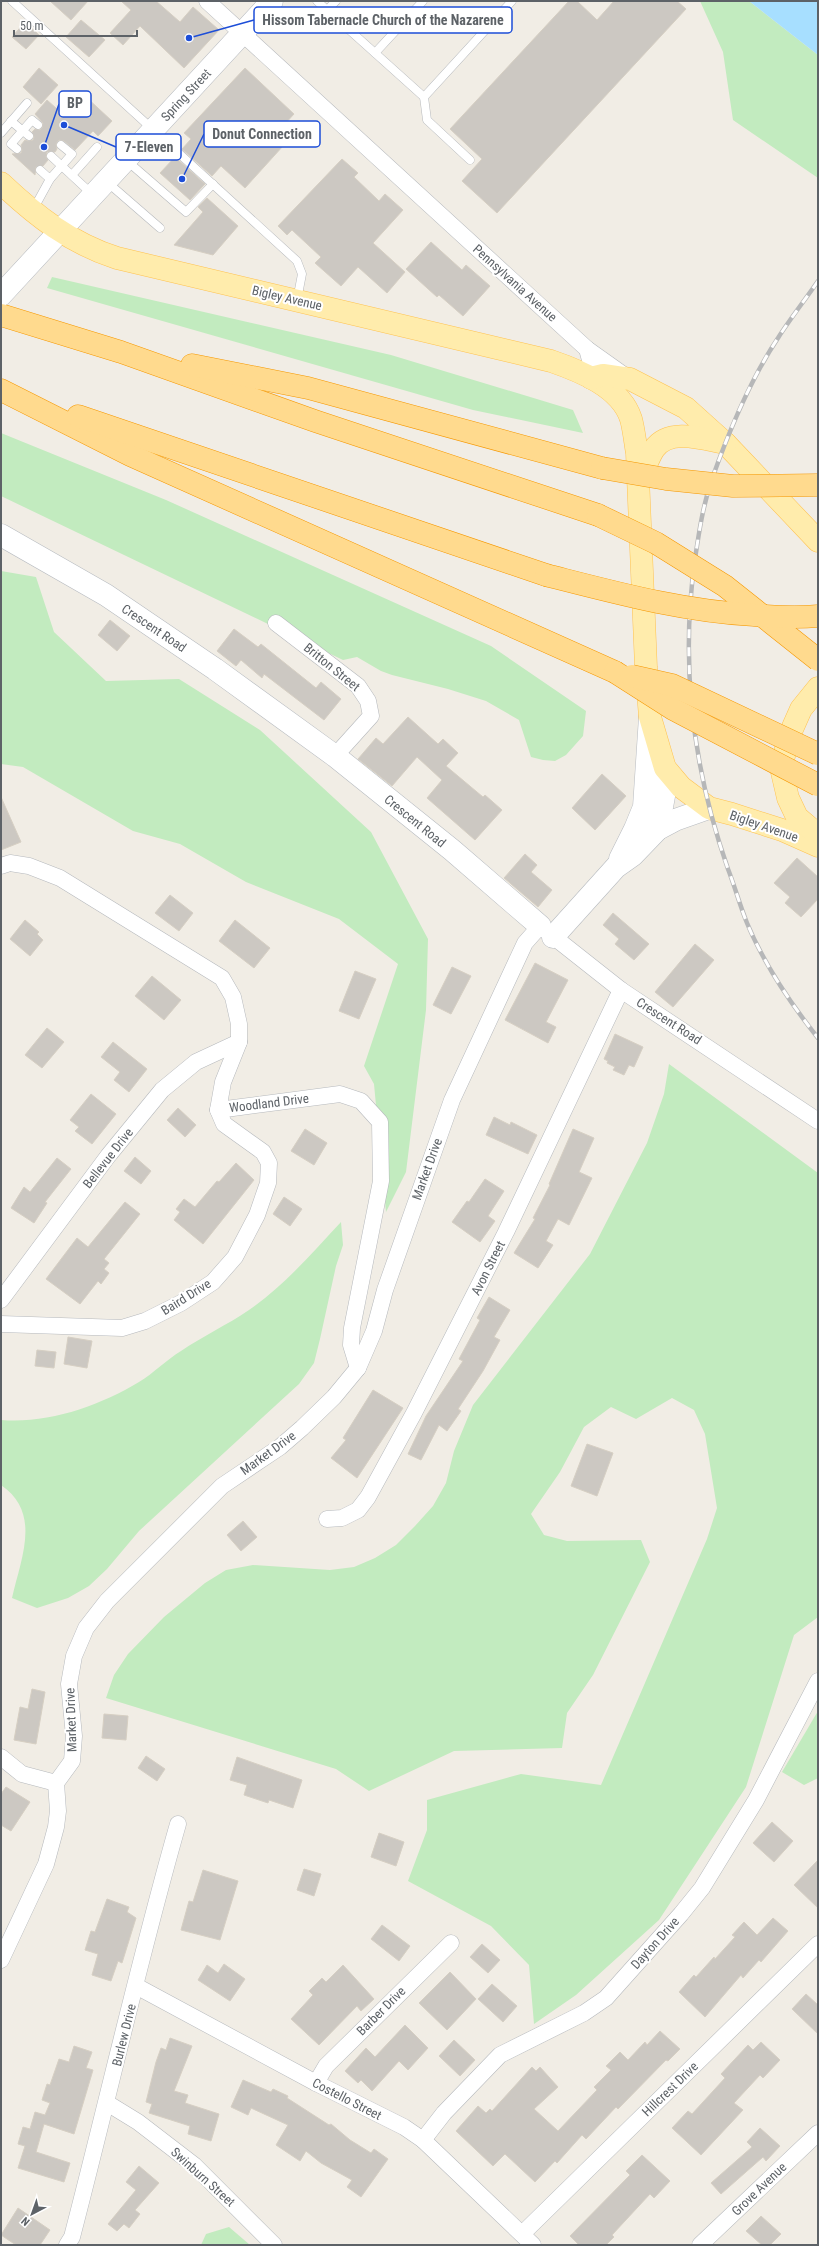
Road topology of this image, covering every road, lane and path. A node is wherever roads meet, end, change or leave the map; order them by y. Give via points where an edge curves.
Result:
1 (12, 1) edge
2 (206, 1) edge
3 (272, 1) edge
4 (317, 1) edge
5 (336, 1) edge
6 (423, 1) edge
7 (512, 1) edge
8 (327, 10) junction
9 (243, 34) junction
10 (375, 53) junction
11 (424, 97) junction
12 (27, 103) dead end
13 (12, 121) junction
14 (38, 125) dead end
15 (153, 130) junction
16 (1, 133) edge
17 (26, 133) junction
18 (61, 145) dead end
19 (96, 147) dead end
20 (16, 149) dead end
21 (51, 156) dead end
22 (126, 160) junction
23 (470, 160) dead end
24 (62, 165) junction
25 (40, 170) dead end
26 (72, 175) junction
27 (50, 179) junction
28 (1, 183) edge
29 (213, 184) junction
30 (100, 188) junction
31 (32, 212) junction
32 (160, 228) dead end
33 (59, 232) junction
34 (1, 295) edge
35 (297, 300) junction
36 (5, 316) edge
37 (588, 349) junction
38 (121, 352) junction
39 (591, 378) junction
40 (630, 379) junction
41 (1, 390) edge
42 (726, 444) junction
43 (639, 481) junction
44 (818, 485) edge
45 (1, 535) edge
46 (818, 541) edge
47 (818, 616) edge
48 (276, 623) dead end
49 (818, 660) edge
50 (615, 672) junction
51 (818, 688) edge
52 (650, 717) junction
53 (818, 754) edge
54 (335, 756) junction
55 (665, 768) junction
56 (818, 785) edge
57 (709, 808) junction
58 (658, 829) junction
59 (818, 835) edge
60 (818, 846) edge
61 (1, 866) edge
62 (616, 867) junction
63 (546, 932) junction
64 (621, 990) junction
65 (239, 1042) junction
66 (218, 1110) junction
67 (818, 1121) edge
68 (1, 1300) edge
69 (1, 1324) edge
70 (358, 1368) junction
71 (327, 1519) dead end
72 (818, 1681) edge
73 (1, 1757) edge
74 (56, 1783) junction
75 (178, 1824) dead end
76 (450, 1943) dead end
77 (818, 1944) edge
78 (1, 1960) edge
79 (136, 1986) junction
80 (316, 2083) junction
81 (107, 2103) junction
82 (818, 2133) edge
83 (423, 2140) junction
84 (527, 2239) edge
85 (67, 2245) edge
86 (274, 2245) edge
87 (700, 2245) edge

1 - 15 lane
2 - 9 street, Pennsylvania Avenue
3 - 9 street, Spring Street
4 - 8 lane
5 - 8 lane
6 - 10 lane
7 - 11 lane
8 - 10 lane
9 - 15 street, Spring Street
9 - 37 street, Pennsylvania Avenue
10 - 11 lane
11 - 23 lane via 428,120
12 - 13 lane
13 - 16 lane
13 - 17 lane
14 - 17 lane via 32,120
15 - 22 street, Spring Street
15 - 29 lane
17 - 20 lane via 11,144
18 - 24 lane via 72,154
19 - 26 lane
21 - 24 lane
22 - 29 lane via 186,212
22 - 30 street, Spring Street
24 - 26 lane
24 - 27 lane
25 - 27 lane
26 - 30 lane
27 - 31 lane
28 - 31 main road, Bigley Avenue
29 - 35 lane via 297,261 302,274
30 - 32 lane
30 - 33 street, Spring Street
31 - 33 main road, Bigley Avenue
33 - 34 street, Spring Street
33 - 35 main road, Bigley Avenue via 92,250 117,258
35 - 39 main road, Bigley Avenue via 551,361
36 - 38 highway
37 - 39 street via 593,371
37 - 40 street, Pennsylvania Avenue
38 - 44 highway, bridge via 308,388 602,468 666,479 733,486
38 - 49 highway, bridge via 316,421 598,515 656,543 725,586
39 - 40 main road via 603,375
39 - 43 main road, Bigley Avenue via 622,402 631,418
40 - 42 main road via 686,408
41 - 47 highway, bridge via 546,575 641,600 710,612 799,618
41 - 50 highway via 130,454
42 - 43 main road via 677,437 663,441 654,449
42 - 46 main road
43 - 52 main road, Bigley Avenue
45 - 54 street, Crescent Road via 106,595 215,669
48 - 54 street, Britton Street via 358,686 368,701 371,716
50 - 53 highway, bridge via 672,685
50 - 56 highway, bridge via 673,709
51 - 59 main road via 801,709 789,736 781,768 788,798 797,817
52 - 55 main road, Bigley Avenue
52 - 62 street via 642,815
54 - 63 street, Crescent Road via 452,850
55 - 57 main road, Bigley Avenue via 681,787
55 - 58 street via 664,796
57 - 58 street
57 - 60 main road, Bigley Avenue via 782,830
58 - 62 street
61 - 65 street, Woodland Drive via 10,863 29,866 60,878 222,978 233,996 239,1024
62 - 63 street, Market Drive
63 - 64 street, Crescent Road
63 - 70 street, Market Drive via 525,942 452,1100 385,1290 374,1331
64 - 67 street, Crescent Road
64 - 71 street, Avon Street via 506,1232 418,1406 368,1497 358,1510 342,1518
65 - 66 street, Woodland Drive via 223,1082
65 - 68 street, Bellevue Drive via 196,1062 162,1090 103,1162
66 - 69 street, Baird Drive via 224,1124 263,1152 269,1163 268,1183 256,1215 235,1257 213,1282 181,1304 145,1321 122,1328
66 - 70 street, Woodland Drive via 340,1094 361,1101 380,1122 381,1181 352,1328 351,1345
70 - 74 street, Market Drive via 334,1397 302,1428 280,1447 217,1491 112,1596 86,1628 74,1656 69,1684 74,1736 72,1761
72 - 83 street, Dayton Drive via 756,1800 702,1888 681,1914 606,1998 584,2013 500,2055 444,2113
73 - 74 street via 22,1774
74 - 78 street via 57,1819 46,1864
75 - 79 street, Burlew Drive via 156,1899
76 - 80 street, Barber Drive via 326,2066
77 - 84 street, Hillcrest Drive
79 - 80 street, Costello Street
79 - 81 street, Burlew Drive
80 - 83 street, Costello Street via 404,2127
81 - 85 street, Burlew Drive via 72,2237
81 - 86 street, Swinburn Street via 138,2122 194,2165
82 - 87 street, Grove Avenue
83 - 84 street, Costello Street

